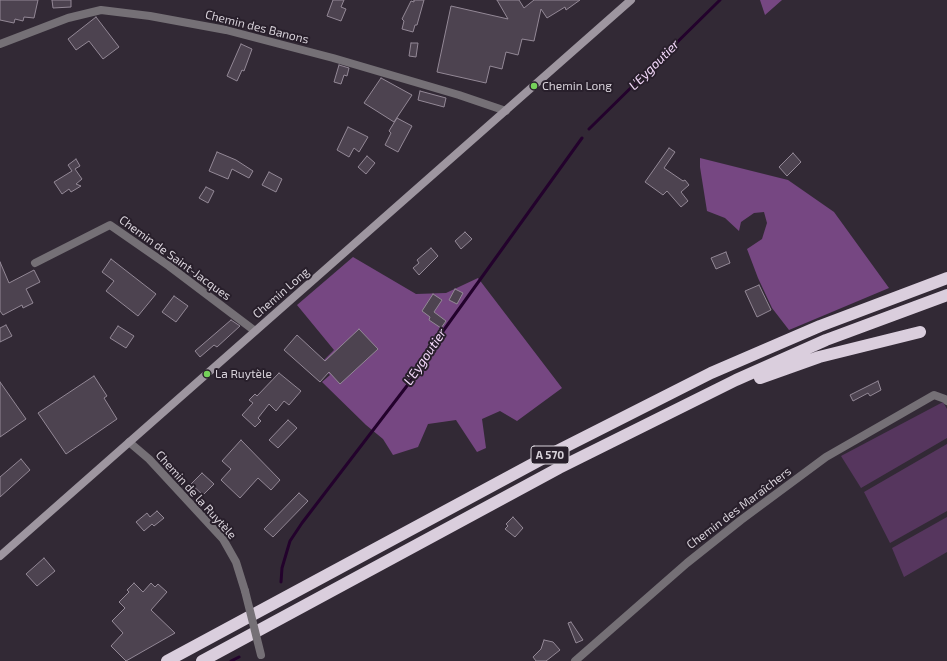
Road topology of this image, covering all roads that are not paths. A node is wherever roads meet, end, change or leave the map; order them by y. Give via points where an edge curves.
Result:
1 (631, 0) edge
2 (0, 44) edge
3 (506, 111) junction
4 (35, 263) dead end
5 (947, 278) edge
6 (947, 295) edge
7 (255, 331) junction
8 (920, 332) dead end
9 (947, 401) edge
10 (658, 418) junction
11 (129, 442) junction
12 (0, 556) edge
13 (262, 658) edge
14 (167, 661) edge
15 (202, 661) edge
16 (575, 661) edge

1 - 3 main road, Chemin Long
2 - 3 street, Chemin des Banons via 81,14 101,10 150,16 226,30 326,56
3 - 7 main road, Chemin Long
4 - 7 street, Chemin de Saint-Jacques via 110,225
5 - 14 highway, A 570 via 820,326 712,373 553,453
6 - 10 highway, A 570 via 826,340
7 - 11 main road, Chemin Long
8 - 10 highway via 819,357
9 - 16 street, Chemin des Maraîchers via 934,396 820,462 686,564
10 - 15 highway, A 570 via 552,472
11 - 12 main road, Chemin Long
11 - 13 street, Chemin de la Ruytèle, bridge via 223,539 236,562

